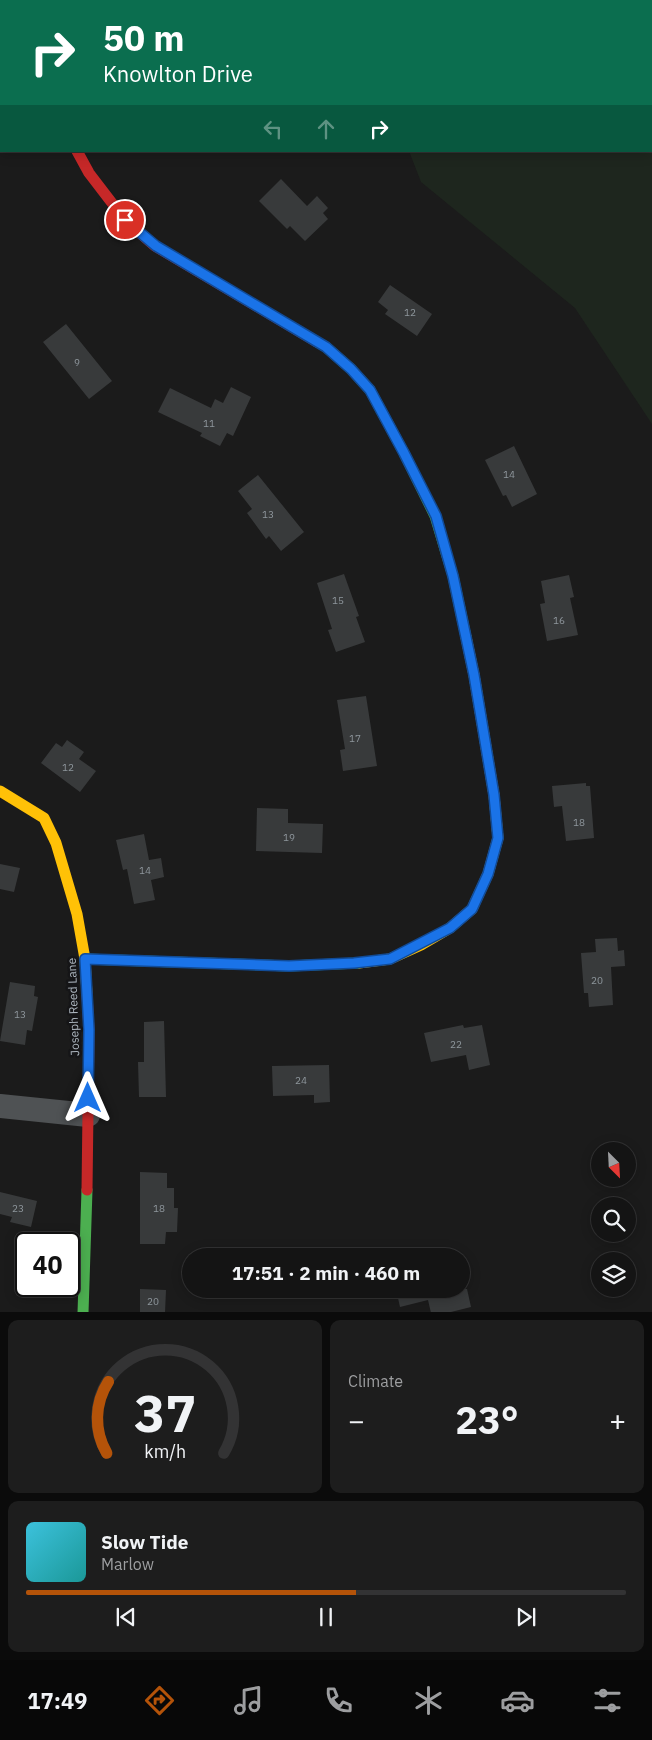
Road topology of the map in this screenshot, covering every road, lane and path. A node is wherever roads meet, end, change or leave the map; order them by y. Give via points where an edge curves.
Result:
1 (78, 152) edge
2 (0, 791) edge
3 (85, 959) junction
4 (0, 1106) edge
5 (88, 1114) junction
6 (83, 1312) edge

1 - 3 street via 89,173 125,220 156,246 326,347 370,390 436,516 453,576 474,675 498,838 488,874 472,909 450,928 390,959 289,966
2 - 3 street, Joseph Reed Lane via 44,818 56,843 78,914
3 - 5 street, Joseph Reed Lane via 89,1030
4 - 5 street
5 - 6 street, Joseph Reed Lane

